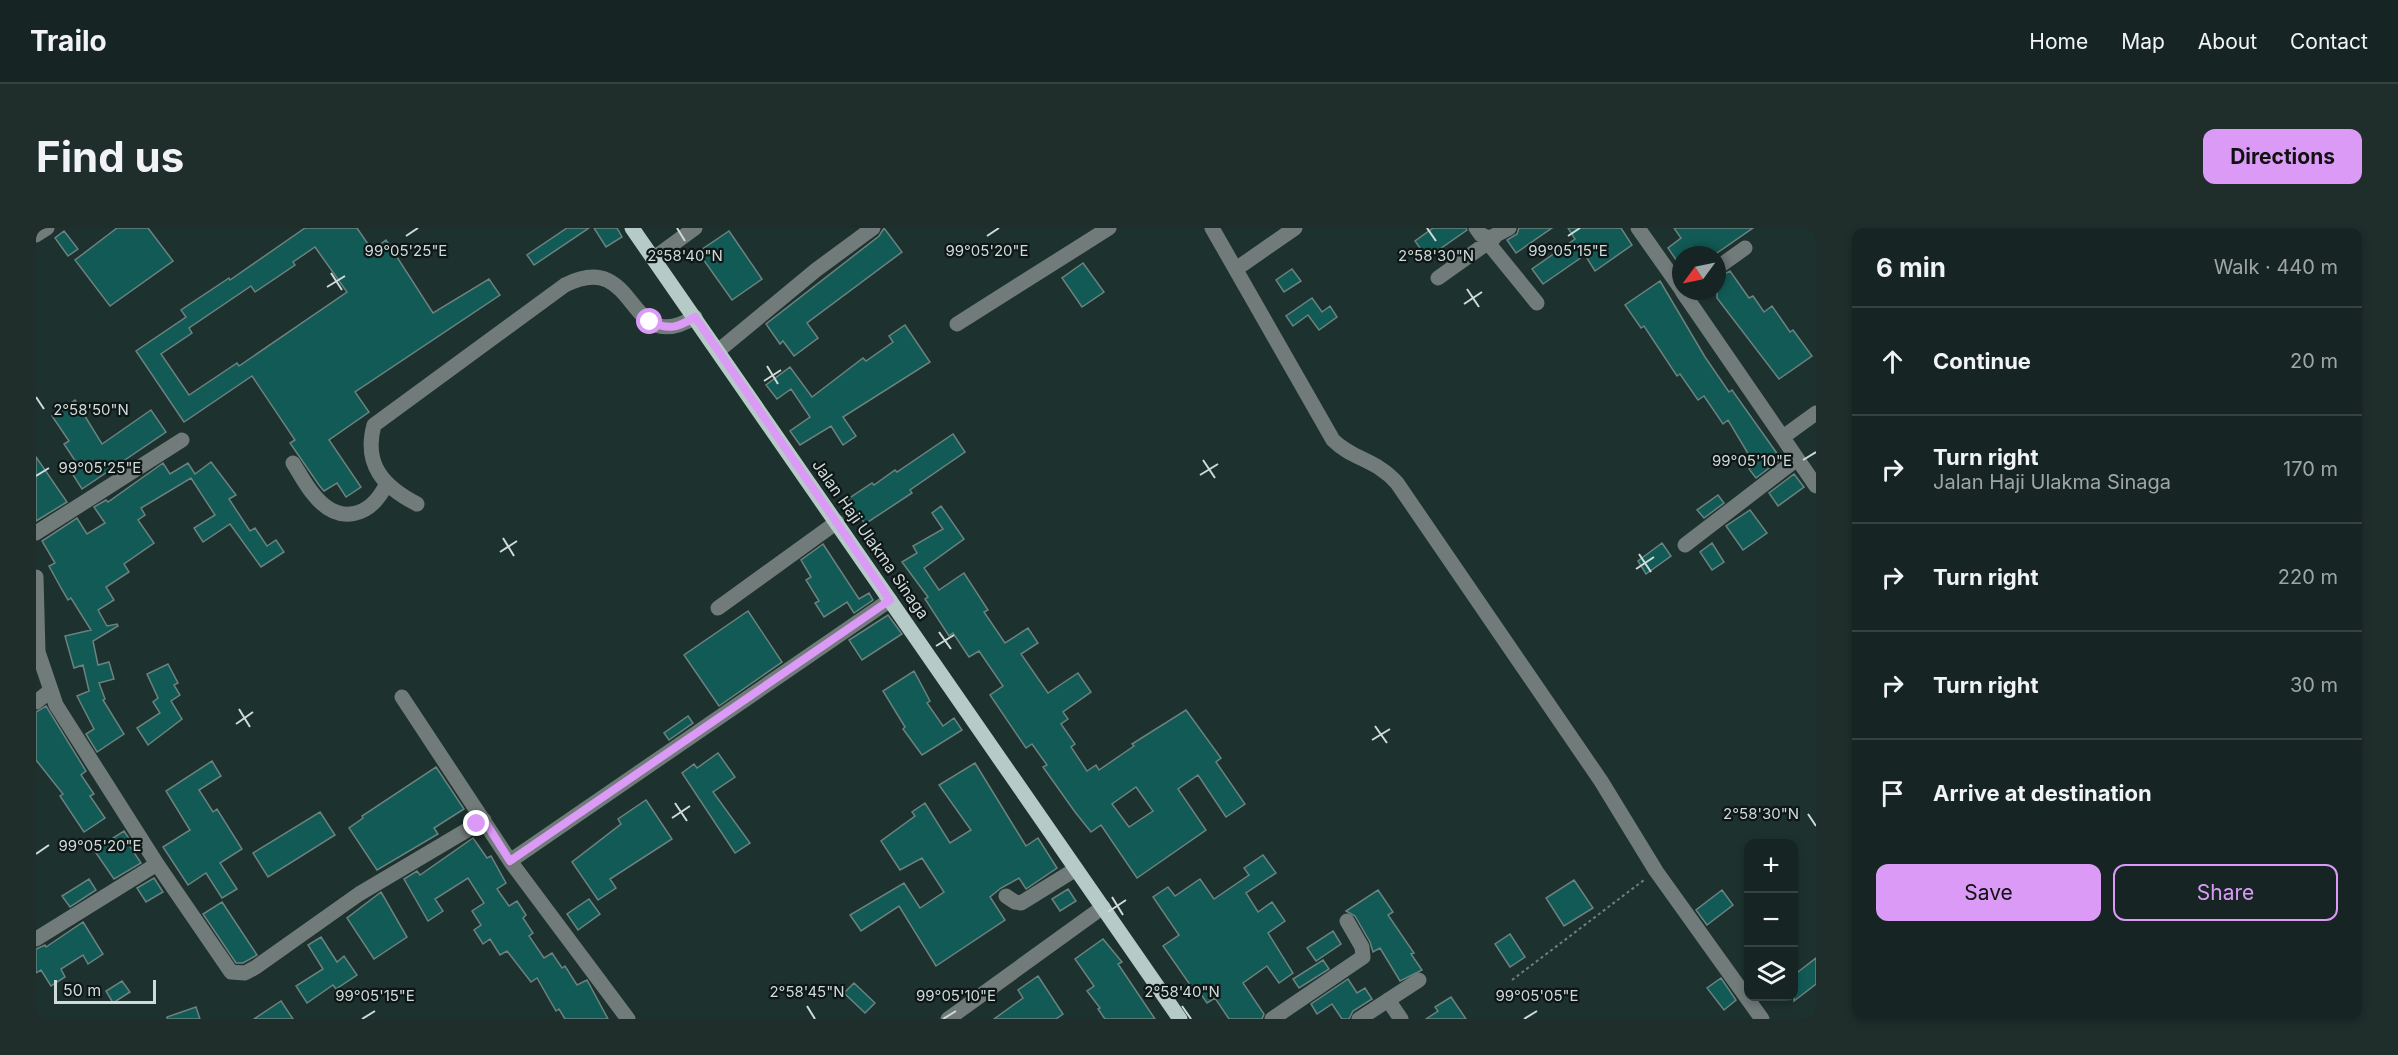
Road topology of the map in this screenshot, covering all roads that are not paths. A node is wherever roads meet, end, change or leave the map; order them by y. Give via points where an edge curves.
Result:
1 (47, 228) edge
2 (633, 228) edge
3 (695, 228) edge
4 (873, 228) edge
5 (1109, 228) edge
6 (1212, 228) edge
7 (1295, 228) edge
8 (1476, 228) edge
9 (1509, 228) edge
10 (1638, 228) edge
11 (36, 235) edge
12 (1492, 241) junction
13 (1745, 248) dead end
14 (654, 258) junction
15 (1726, 262) edge
16 (1236, 269) junction
17 (1672, 276) edge
18 (1438, 278) dead end
19 (1689, 300) edge
20 (1537, 303) dead end
21 (695, 317) junction
22 (957, 324) dead end
23 (718, 351) junction
24 (1816, 413) edge
25 (1783, 437) junction
26 (182, 440) dead end
27 (1797, 459) junction
28 (293, 463) dead end
29 (386, 485) junction
30 (1816, 486) edge
31 (417, 504) dead end
32 (837, 522) junction
33 (36, 533) edge
34 (1685, 545) dead end
35 (36, 577) edge
36 (890, 600) junction
37 (718, 608) dead end
38 (50, 691) junction
39 (402, 697) dead end
40 (36, 702) edge
41 (484, 820) junction
42 (510, 861) junction
43 (157, 864) junction
44 (1076, 869) junction
45 (1006, 896) dead end
46 (1103, 907) junction
47 (1347, 921) dead end
48 (36, 939) edge
49 (1419, 980) dead end
50 (1388, 1000) junction
51 (1177, 1018) edge
52 (628, 1019) edge
53 (948, 1019) edge
54 (1272, 1019) edge
55 (1359, 1019) edge
56 (1401, 1019) edge
57 (1762, 1019) edge

1 - 11 street
2 - 14 main road, Jalan Haji Ulakma Sinaga
3 - 14 street
4 - 23 street
5 - 22 street
6 - 16 street
7 - 16 street
8 - 12 street
9 - 12 street
10 - 17 street
12 - 18 street
12 - 20 street
13 - 15 street
14 - 21 main road, Jalan Haji Ulakma Sinaga
16 - 57 street via 1320,422 1340,447 1380,466 1397,483 1601,781 1656,871
19 - 25 street
21 - 23 main road, Jalan Haji Ulakma Sinaga
21 - 29 street via 667,329 650,322 608,279 580,277 565,285 374,425 372,456
23 - 32 main road, Jalan Haji Ulakma Sinaga
24 - 25 street
25 - 27 street
26 - 33 street
27 - 30 street
27 - 34 street
28 - 29 street via 315,497 340,513 354,515 370,509
29 - 31 street
32 - 36 main road, Jalan Haji Ulakma Sinaga
32 - 37 street
35 - 38 street via 38,652
36 - 42 street
36 - 44 main road, Jalan Haji Ulakma Sinaga
38 - 40 street
38 - 43 street
39 - 41 street
41 - 42 street
41 - 43 street via 359,894 244,973 231,972 226,967
42 - 52 street
43 - 48 street
44 - 45 street via 1021,903
44 - 46 main road, Jalan Haji Ulakma Sinaga
46 - 51 main road, Jalan Haji Ulakma Sinaga
46 - 53 street
47 - 54 street via 1362,946 1363,957
49 - 50 street
50 - 55 street
50 - 56 street

